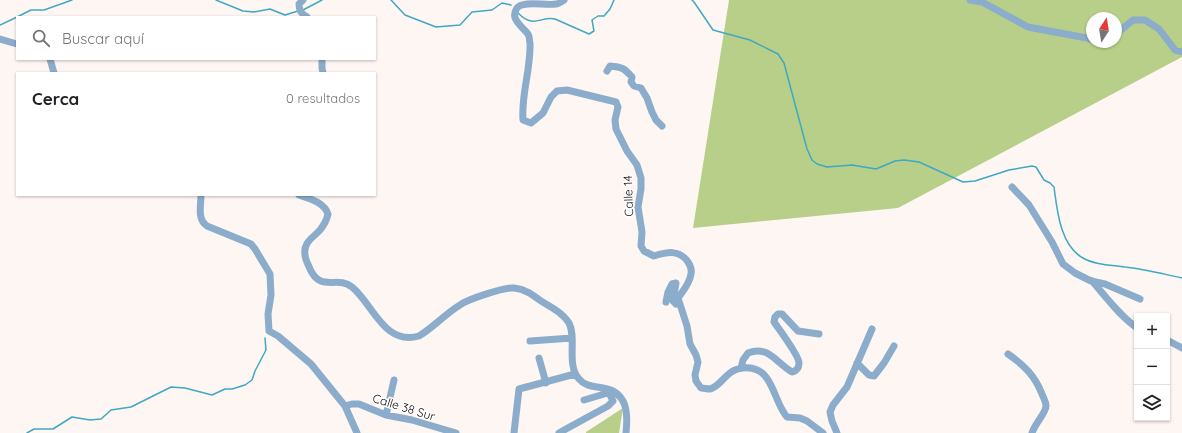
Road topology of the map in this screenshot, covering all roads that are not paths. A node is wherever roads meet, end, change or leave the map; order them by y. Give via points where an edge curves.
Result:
1 (303, 0) edge
2 (564, 0) edge
3 (970, 0) edge
4 (306, 16) edge
5 (1122, 29) edge
6 (1086, 38) edge
7 (0, 39) edge
8 (16, 44) edge
9 (1182, 52) edge
10 (50, 60) edge
11 (322, 60) edge
12 (607, 71) dead end
13 (54, 72) edge
14 (323, 72) edge
15 (662, 126) dead end
16 (1012, 187) dead end
17 (201, 196) edge
18 (302, 196) edge
19 (1092, 281) junction
20 (1140, 299) dead end
21 (666, 302) dead end
22 (680, 306) junction
23 (1134, 326) edge
24 (872, 329) dead end
25 (819, 334) dead end
26 (572, 338) junction
27 (530, 341) dead end
28 (1170, 342) edge
29 (894, 346) dead end
30 (1182, 348) edge
31 (1008, 354) dead end
32 (539, 358) dead end
33 (857, 363) junction
34 (741, 368) junction
35 (575, 374) junction
36 (394, 380) dead end
37 (546, 383) junction
38 (612, 391) junction
39 (584, 400) dead end
40 (345, 406) junction
41 (386, 415) junction
42 (433, 430) edge
43 (558, 432) edge
44 (357, 433) edge
45 (456, 433) edge
46 (514, 433) edge
47 (626, 433) edge
48 (823, 433) edge
49 (837, 433) edge
50 (1032, 433) edge

1 - 4 street via 299,4 299,9
2 - 22 street, Calle 14 via 557,4 521,5 516,9 514,15 517,22 529,35 530,51 522,109 523,120 531,123 543,114 551,97 557,91 567,90 616,102 616,130 637,165 641,178 638,207 642,232 641,246 644,251 654,256 676,252 687,260 691,268 689,282 678,298
3 - 6 street via 982,2 1028,27
5 - 9 street via 1133,20 1145,20 1159,29 1174,50
7 - 8 street
10 - 13 street
11 - 14 street
12 - 15 street via 610,66 622,67 632,77 631,82 634,86 641,88 656,120
16 - 19 street via 1029,205 1063,264
17 - 40 street via 200,215 204,224 251,244 270,274 269,331 311,364
18 - 26 street via 319,203 328,214 320,229 305,247 306,258 316,279 346,284 352,288 376,318 399,336 419,336 464,302 511,288 525,290 561,313 570,324
19 - 20 street
19 - 23 street
21 - 22 street via 672,284 676,283 673,301
22 - 34 street via 688,326 690,344 698,362 695,375 701,388 714,387 728,373
24 - 33 street
25 - 34 street via 798,331 782,314 778,314 774,322 800,362 796,371 792,372 760,350 748,353
26 - 27 street
26 - 35 street
28 - 30 street
29 - 33 street via 874,376 869,375
31 - 50 street via 1028,371 1044,398 1044,413 1036,422
32 - 37 street
33 - 49 street via 847,387 830,412
34 - 48 street via 756,368 762,372 787,417 807,421
35 - 37 street
35 - 38 street via 588,386
36 - 41 street
37 - 46 street via 519,390
38 - 39 street
38 - 43 street via 610,394 613,401 608,406
38 - 47 street via 621,397 627,411
40 - 41 street, Calle 38 Sur via 359,404
40 - 44 street
41 - 42 street, Calle 38 Sur via 412,420
42 - 45 street, Calle 38 Sur

